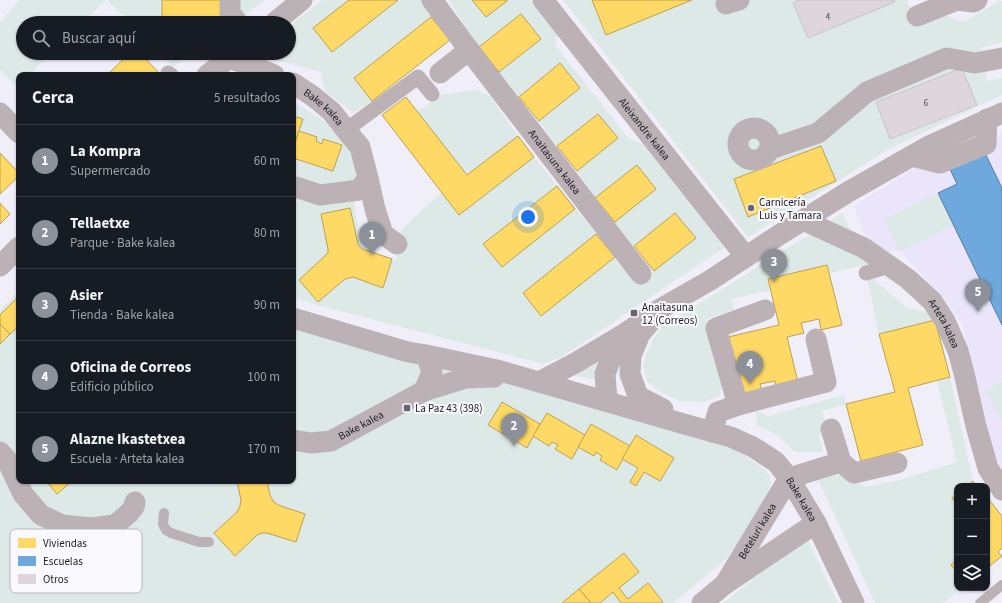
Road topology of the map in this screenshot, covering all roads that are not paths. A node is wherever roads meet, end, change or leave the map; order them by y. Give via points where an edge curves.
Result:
1 (230, 0) edge
2 (302, 0) edge
3 (432, 0) edge
4 (543, 0) edge
5 (977, 0) edge
6 (232, 16) edge
7 (283, 16) edge
8 (916, 16) dead end
9 (469, 50) junction
10 (1002, 58) edge
11 (227, 60) edge
12 (240, 60) edge
13 (211, 72) edge
14 (267, 72) edge
15 (296, 85) edge
16 (432, 85) joint
17 (0, 113) edge
18 (994, 116) edge
19 (16, 130) edge
20 (346, 130) junction
21 (770, 149) dead end
22 (368, 178) junction
23 (296, 190) edge
24 (803, 220) junction
25 (397, 244) dead end
26 (16, 250) edge
27 (746, 257) junction
28 (0, 266) edge
29 (889, 266) junction
30 (866, 273) dead end
31 (641, 274) dead end
32 (660, 309) junction
33 (765, 310) dead end
34 (296, 319) edge
35 (624, 334) junction
36 (816, 340) dead end
37 (426, 355) junction
38 (630, 374) junction
39 (530, 379) junction
40 (424, 391) junction
41 (607, 401) junction
42 (738, 405) junction
43 (703, 429) junction
44 (831, 429) dead end
45 (296, 441) edge
46 (0, 452) edge
47 (841, 462) junction
48 (897, 463) dead end
49 (789, 478) junction
50 (16, 479) edge
51 (18, 484) edge
52 (1002, 490) edge
53 (135, 502) dead end
54 (164, 513) dead end
55 (816, 523) junction
56 (209, 542) dead end
57 (725, 584) junction
58 (1002, 584) edge
59 (702, 603) edge
60 (854, 603) edge
61 (980, 603) edge

1 - 6 street
2 - 7 street
3 - 9 street, Anaitasuna kalea
4 - 27 street, Aleixandre kalea
5 - 8 street via 957,0
9 - 16 street
9 - 31 street, Anaitasuna kalea
10 - 21 street via 975,63 947,58 867,92 818,133
11 - 13 street
12 - 14 street
15 - 20 street, Bake kalea via 332,112
16 - 20 street via 418,77
17 - 19 street
18 - 24 street via 931,145
20 - 22 street, Bake kalea via 360,147
22 - 23 street via 359,190 320,194
22 - 25 street, Bake kalea via 383,234
24 - 27 street
24 - 29 street, Arteta kalea via 864,248
26 - 28 street
27 - 32 street
29 - 30 street
29 - 52 street, Arteta kalea via 932,301 945,321 958,351 988,468
32 - 35 street
32 - 38 street via 640,334 631,356
33 - 42 street via 716,328
34 - 37 street, Bake kalea
35 - 39 street via 577,362
35 - 41 street via 614,350 605,374
36 - 42 street via 826,382
37 - 39 street, Bake kalea
37 - 40 street via 432,372
38 - 41 street
38 - 43 street via 638,396
39 - 40 street, Bake kalea via 466,378
39 - 41 street, Bake kalea
40 - 45 street, Bake kalea via 331,441 311,444
41 - 43 street, Bake kalea
42 - 43 street via 718,412
43 - 49 street, Bake kalea via 753,447 776,462
44 - 47 street
46 - 50 street
47 - 48 street via 854,472
47 - 49 street
49 - 55 street, Bake kalea
49 - 57 street, Beteluri kalea
51 - 53 street via 23,494 41,515 62,525 91,528 115,524 129,513
54 - 56 lane via 163,524 171,534 199,542
55 - 57 street, Beteluri kalea
55 - 60 street, Bake kalea
57 - 59 street, Beteluri kalea
58 - 61 lane

